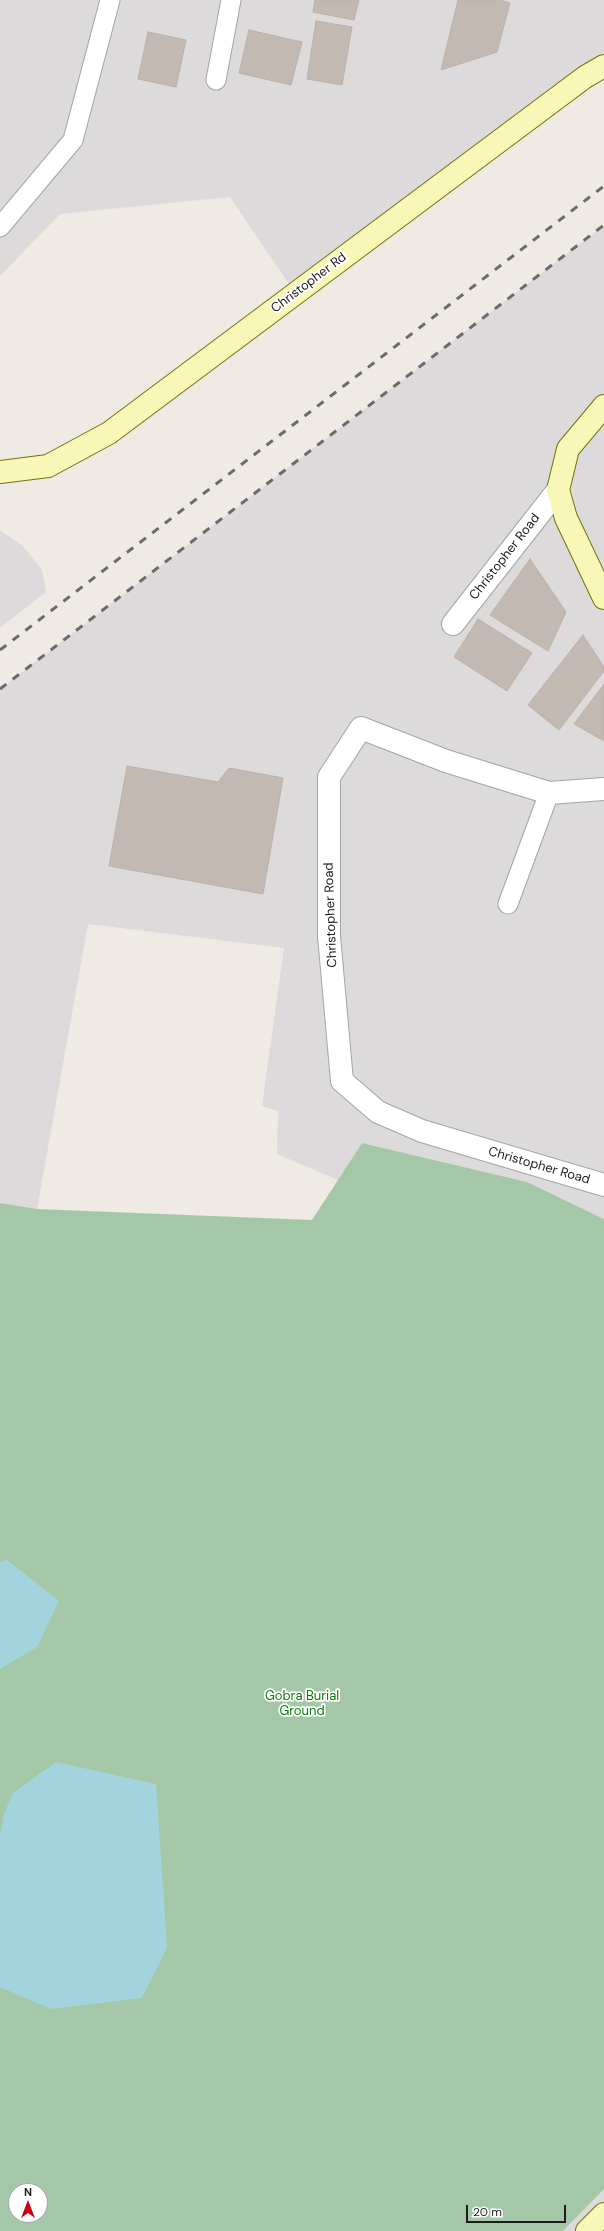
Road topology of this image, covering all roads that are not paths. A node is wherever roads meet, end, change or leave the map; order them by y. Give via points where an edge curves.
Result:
1 (110, 0) edge
2 (231, 0) edge
3 (604, 66) edge
4 (216, 80) dead end
5 (0, 227) edge
6 (604, 406) edge
7 (0, 472) edge
8 (558, 490) junction
9 (604, 598) edge
10 (453, 624) dead end
11 (604, 789) edge
12 (549, 793) junction
13 (508, 904) dead end
14 (604, 1185) edge
15 (604, 2214) edge
16 (587, 2231) edge

1 - 5 lane via 73,140
2 - 4 lane
3 - 7 street, Christopher Rd via 579,82 109,433 48,466
6 - 8 street, Christopher Road via 568,449
8 - 9 street, Christopher Road via 566,518
8 - 10 street, Christopher Road
11 - 12 street, Christopher Road
12 - 13 lane
12 - 14 street, Christopher Road via 446,761 361,728 329,777 329,936 342,1082 378,1112 422,1131
15 - 16 street

